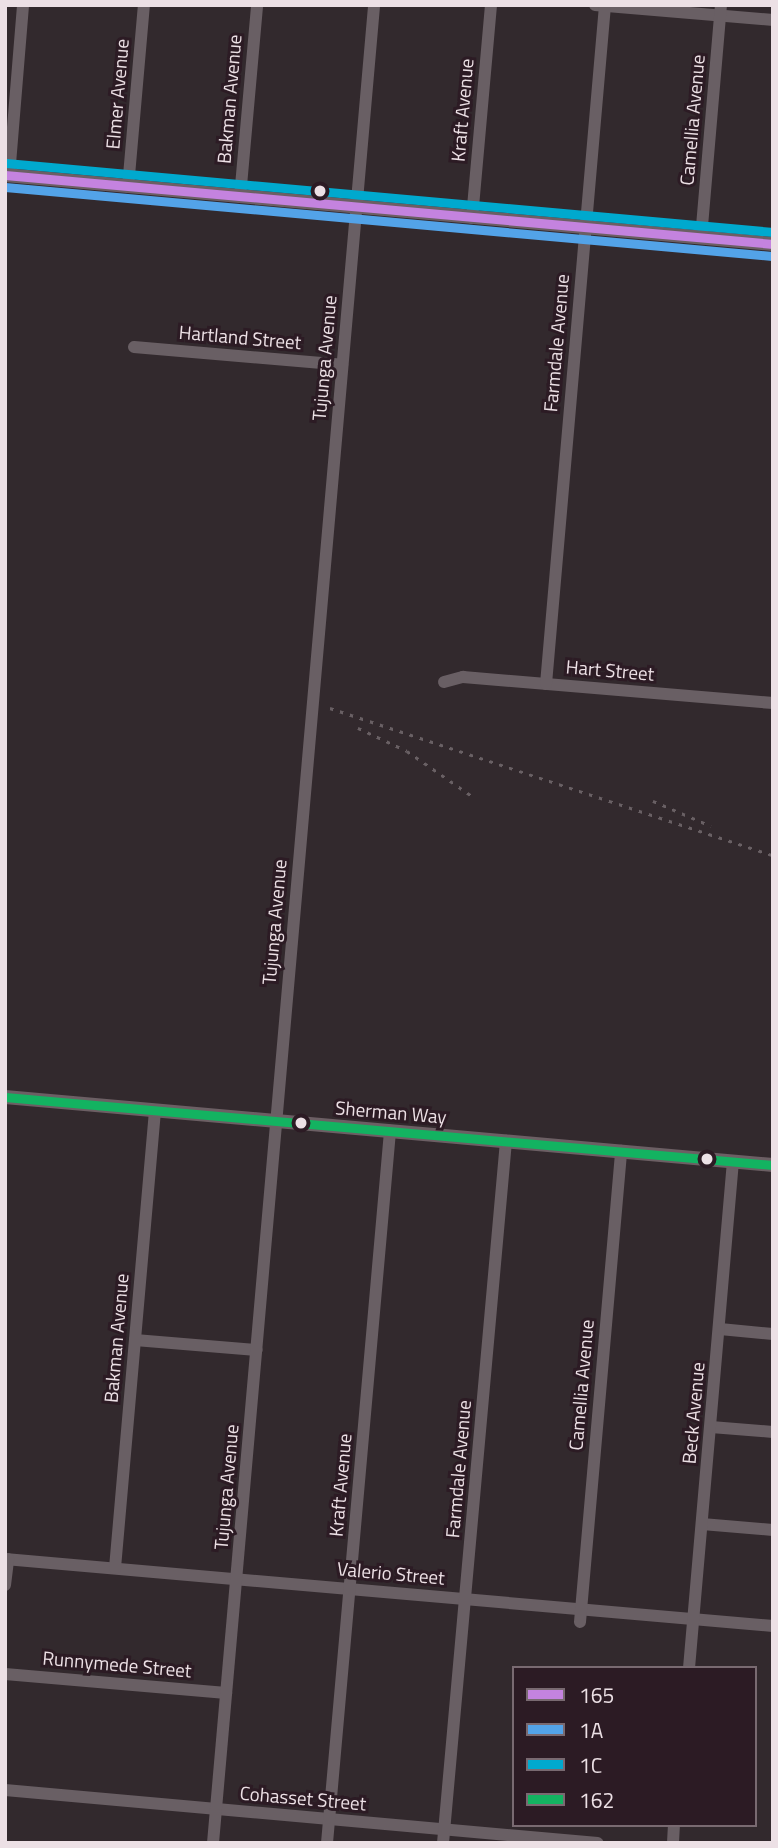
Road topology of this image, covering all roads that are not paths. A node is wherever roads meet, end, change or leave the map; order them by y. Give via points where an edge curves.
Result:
1 (23, 5) edge
2 (144, 5) edge
3 (257, 5) edge
4 (374, 5) edge
5 (491, 5) edge
6 (595, 5) edge
7 (605, 6) edge
8 (721, 10) edge
9 (773, 20) edge
10 (8, 155) edge
11 (7, 175) edge
12 (128, 187) junction
13 (240, 197) junction
14 (356, 208) junction
15 (472, 218) junction
16 (586, 228) junction
17 (701, 238) junction
18 (773, 244) edge
19 (134, 347) dead end
20 (342, 365) junction
21 (444, 682) dead end
22 (545, 684) junction
23 (773, 703) edge
24 (5, 1097) edge
25 (155, 1111) junction
26 (276, 1121) junction
27 (390, 1131) junction
28 (506, 1141) junction
29 (621, 1152) junction
30 (733, 1161) junction
31 (773, 1165) edge
32 (720, 1329) junction
33 (773, 1334) edge
34 (135, 1340) junction
35 (257, 1350) junction
36 (711, 1427) junction
37 (773, 1432) edge
38 (702, 1524) junction
39 (773, 1530) edge
40 (7, 1559) edge
41 (115, 1568) junction
42 (237, 1580) junction
43 (5, 1585) edge
44 (350, 1589) junction
45 (466, 1600) junction
46 (580, 1616) junction
47 (693, 1619) junction
48 (773, 1626) edge
49 (689, 1666) edge
50 (5, 1674) edge
51 (226, 1693) junction
52 (5, 1790) edge
53 (216, 1809) junction
54 (329, 1820) junction
55 (444, 1836) edge
56 (559, 1841) edge
57 (213, 1843) edge
58 (327, 1843) edge
59 (598, 1843) edge

1 - 10 street
2 - 12 street, Elmer Avenue
3 - 13 street, Bakman Avenue
4 - 14 street, Tujunga Avenue
5 - 15 street, Kraft Avenue
6 - 7 street
7 - 8 street
7 - 16 street, Farmdale Avenue
8 - 9 street
8 - 17 street, Camellia Avenue
10 - 11 street
11 - 12 main road
12 - 13 main road
13 - 14 main road
14 - 15 main road
14 - 20 street, Tujunga Avenue
15 - 16 main road
16 - 17 main road
16 - 22 street, Farmdale Avenue
17 - 18 main road
19 - 20 street, Hartland Street
20 - 26 street, Tujunga Avenue
21 - 22 street, Hart Street via 463,677
22 - 23 street, Hart Street
24 - 25 main road, Sherman Way
25 - 26 main road, Sherman Way
25 - 34 street, Bakman Avenue
26 - 27 main road, Sherman Way
26 - 35 street, Tujunga Avenue
27 - 28 main road, Sherman Way
27 - 44 street, Kraft Avenue
28 - 29 main road, Sherman Way
28 - 45 street, Farmdale Avenue
29 - 30 main road, Sherman Way
29 - 46 street, Camellia Avenue
30 - 31 main road, Sherman Way
30 - 32 street, Beck Avenue
32 - 33 street
32 - 36 street, Beck Avenue
34 - 35 street
34 - 41 street, Bakman Avenue
35 - 42 street, Tujunga Avenue
36 - 37 street
36 - 38 street, Beck Avenue
38 - 39 street
38 - 47 street, Beck Avenue
40 - 41 street, Valerio Street
40 - 43 street
41 - 42 street, Valerio Street
42 - 44 street, Valerio Street
42 - 51 street, Tujunga Avenue
44 - 45 street, Valerio Street
44 - 54 street, Kraft Avenue
45 - 46 street, Valerio Street
45 - 55 street, Farmdale Avenue
46 - 47 street, Valerio Street
47 - 48 street, Valerio Street
47 - 49 street, Beck Avenue
50 - 51 street, Runnymede Street
51 - 53 street, Tujunga Avenue
52 - 53 street, Cohasset Street
53 - 54 street, Cohasset Street
53 - 57 street, Tujunga Avenue
54 - 55 street, Cohasset Street
54 - 58 street, Kraft Avenue
55 - 56 street, Cohasset Street
56 - 59 street, Cohasset Street

